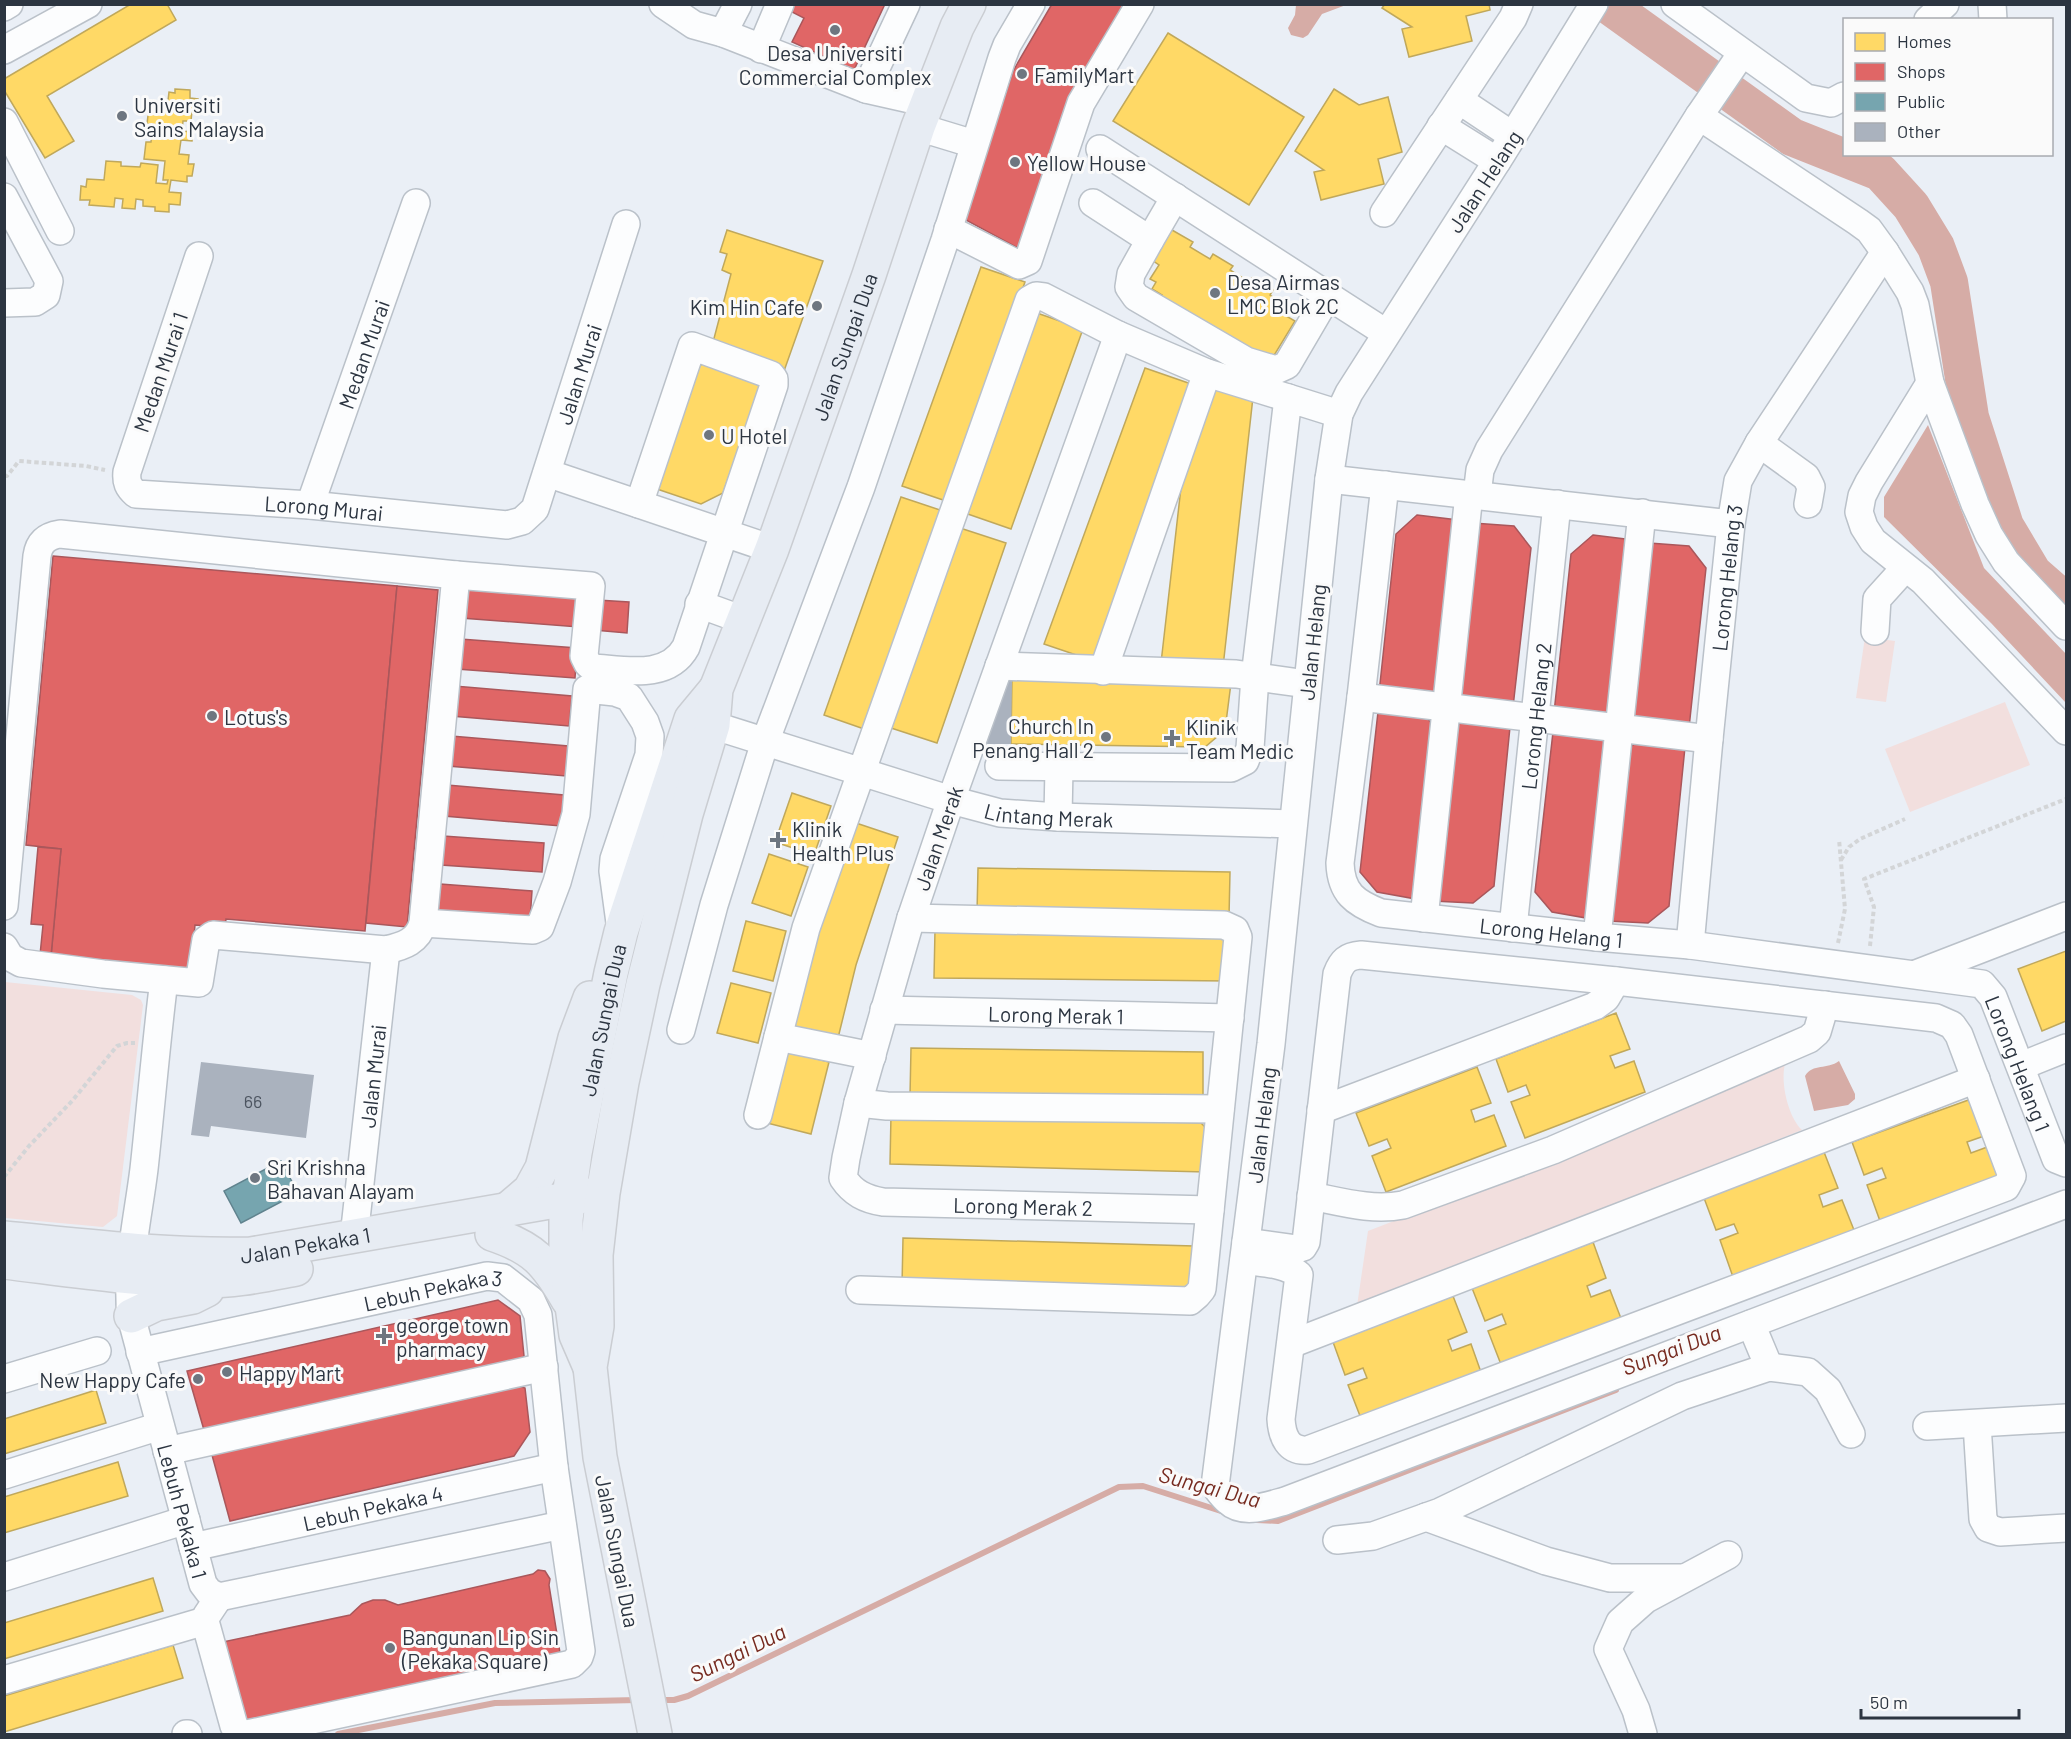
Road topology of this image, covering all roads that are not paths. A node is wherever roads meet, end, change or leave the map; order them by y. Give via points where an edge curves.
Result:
1 (9, 4) edge
2 (88, 4) edge
3 (663, 4) edge
4 (738, 4) edge
5 (746, 4) edge
6 (906, 4) edge
7 (969, 4) edge
8 (1031, 4) edge
9 (1140, 4) edge
10 (1519, 4) edge
11 (1675, 4) edge
12 (1945, 4) edge
13 (4, 7) edge
14 (1592, 7) edge
15 (777, 10) edge
16 (1930, 18) edge
17 (723, 33) junction
18 (761, 49) junction
19 (4, 50) edge
20 (1735, 62) junction
21 (866, 89) junction
22 (1843, 97) edge
23 (1458, 100) junction
24 (1704, 108) junction
25 (923, 115) junction
26 (4, 122) edge
27 (1441, 126) junction
28 (1513, 136) junction
29 (974, 144) junction
30 (1100, 149) dead end
31 (1497, 161) junction
32 (4, 197) edge
33 (1175, 197) junction
34 (416, 203) dead end
35 (1093, 203) dead end
36 (1384, 213) dead end
37 (626, 224) dead end
38 (948, 229) junction
39 (60, 231) dead end
40 (1150, 240) junction
41 (1885, 252) junction
42 (199, 256) dead end
43 (1328, 295) junction
44 (4, 303) edge
45 (1386, 333) junction
46 (1118, 335) junction
47 (1207, 373) junction
48 (1930, 382) junction
49 (1288, 398) junction
50 (1339, 414) junction
51 (1759, 443) junction
52 (547, 473) junction
53 (1329, 479) junction
54 (128, 481) joint
55 (1385, 485) junction
56 (1473, 495) junction
57 (639, 504) junction
58 (1557, 504) junction
59 (1808, 504) dead end
60 (310, 505) junction
61 (1642, 513) junction
62 (522, 521) joint
63 (1731, 524) junction
64 (723, 533) junction
65 (772, 549) junction
66 (1905, 568) junction
67 (456, 575) junction
68 (699, 604) junction
69 (743, 620) junction
70 (2067, 626) edge
71 (1875, 631) dead end
72 (999, 666) junction
73 (1103, 671) junction
74 (1255, 676) junction
75 (1307, 684) junction
76 (1361, 697) junction
77 (1447, 707) junction
78 (1535, 718) junction
79 (702, 722) junction
80 (1619, 728) junction
81 (2067, 731) edge
82 (1709, 739) junction
83 (765, 742) junction
84 (999, 766) dead end
85 (1059, 767) junction
86 (862, 773) junction
87 (951, 800) junction
88 (1058, 817) junction
89 (1293, 824) junction
90 (4, 906) edge
91 (2067, 916) edge
92 (910, 918) junction
93 (1424, 918) junction
94 (423, 923) junction
95 (1513, 928) junction
96 (621, 932) junction
97 (1597, 937) junction
98 (384, 941) junction
99 (1690, 945) junction
100 (4, 947) edge
101 (611, 974) junction
102 (1914, 975) junction
103 (164, 980) junction
104 (1616, 981) junction
105 (1825, 1005) junction
106 (884, 1010) junction
107 (1230, 1018) junction
108 (681, 1030) dead end
109 (778, 1037) junction
110 (2067, 1048) edge
111 (872, 1056) junction
112 (2021, 1066) junction
113 (1976, 1079) junction
114 (858, 1104) junction
115 (1220, 1109) junction
116 (1321, 1110) junction
117 (758, 1114) dead end
118 (2061, 1161) edge
119 (843, 1178) joint
120 (1311, 1196) junction
121 (602, 1203) junction
122 (2067, 1204) edge
123 (567, 1209) junction
124 (1210, 1210) junction
125 (500, 1221) junction
126 (354, 1237) junction
127 (4, 1238) edge
128 (1245, 1251) junction
129 (4, 1262) edge
130 (130, 1264) junction
131 (75, 1271) junction
132 (221, 1281) junction
133 (860, 1290) dead end
134 (571, 1307) junction
135 (136, 1332) junction
136 (1758, 1341) junction
137 (1291, 1344) junction
138 (97, 1351) dead end
139 (544, 1367) junction
140 (590, 1367) junction
141 (4, 1379) edge
142 (2067, 1418) edge
143 (1977, 1424) junction
144 (1927, 1426) dead end
145 (1851, 1434) dead end
146 (164, 1439) junction
147 (554, 1467) junction
148 (4, 1475) edge
149 (1426, 1517) junction
150 (186, 1520) junction
151 (562, 1525) junction
152 (2067, 1528) edge
153 (1337, 1540) dead end
154 (193, 1547) junction
155 (1728, 1555) dead end
156 (4, 1576) edge
157 (1684, 1578) junction
158 (219, 1597) junction
159 (205, 1621) junction
160 (4, 1680) edge
161 (653, 1728) edge
162 (1643, 1734) edge

1 - 13 street
2 - 19 street
3 - 17 street via 694,25
4 - 17 street
5 - 15 street
6 - 21 street
7 - 25 main road, Jalan Sungai Dua
8 - 29 street via 1007,45
9 - 38 street via 1081,103 1028,261 1019,265
10 - 23 street
11 - 20 street
12 - 16 street
14 - 28 street, Jalan Helang
15 - 18 street
17 - 18 street
18 - 21 street
20 - 22 street via 1806,98 1831,103
20 - 24 street
21 - 25 street
23 - 27 street
23 - 28 street
24 - 41 street via 1869,230
24 - 56 street via 1489,450
25 - 29 street
25 - 65 main road, Jalan Sungai Dua
26 - 39 street
27 - 31 street
27 - 36 street
28 - 31 street, Jalan Helang
29 - 38 street
30 - 33 street
31 - 45 street, Jalan Helang
32 - 44 street via 49,281 46,295 35,302
33 - 40 street
33 - 43 street
34 - 60 street, Medan Murai
35 - 40 street
37 - 52 street, Jalan Murai
38 - 83 street via 861,487
40 - 43 street via 1131,274 1129,287 1136,297 1246,362 1276,370 1287,365
41 - 48 street via 1915,305
41 - 51 street, Lorong Helang 3
42 - 54 street, Medan Murai 1
43 - 45 street
45 - 50 street, Jalan Helang
46 - 47 street
46 - 72 street, Jalan Merak
46 - 86 street via 1044,297 1029,300
47 - 49 street
47 - 73 street
48 - 66 street via 1869,482 1859,512 1873,541
48 - 70 street via 1989,535 2006,562
49 - 50 street
49 - 74 street
50 - 53 street, Jalan Helang
51 - 59 street via 1806,477 1811,487
51 - 63 street, Lorong Helang 3 via 1738,481
52 - 57 street
52 - 62 street, Jalan Murai via 535,509
53 - 55 street
53 - 75 street, Jalan Helang
54 - 60 street, Lorong Murai via 136,494
55 - 56 street
55 - 76 street, Lorong Helang 1
56 - 58 street
56 - 77 street
57 - 64 street
57 - 64 street via 692,346 774,379
58 - 61 street
58 - 78 street, Lorong Helang 2
60 - 62 street, Lorong Murai via 507,525
61 - 63 street
61 - 80 street
63 - 82 street, Lorong Helang 3
64 - 65 street
64 - 68 street
65 - 69 main road, Jalan Sungai Dua
66 - 71 street via 1877,599
66 - 81 street via 1923,581
67 - 68 street via 591,586 584,656 593,668 654,670 671,665 686,647
67 - 90 street via 418,579 60,534 49,536 37,556
67 - 94 street
68 - 69 street
69 - 79 main road, Jalan Sungai Dua
72 - 73 street
72 - 87 street, Jalan Merak
73 - 74 street
74 - 75 street
74 - 85 street via 1250,748 1245,761 1238,765
75 - 89 street, Jalan Helang
76 - 77 street
76 - 93 street, Lorong Helang 1 via 1341,875 1352,898 1365,907
77 - 78 street
77 - 93 street
78 - 80 street
78 - 95 street, Lorong Helang 2
79 - 83 street, Lintang Merak
79 - 96 main road, Jalan Sungai Dua
79 - 121 main road, Jalan Sungai Dua via 686,814 622,1082
80 - 82 street
80 - 97 street
82 - 99 street, Lorong Helang 3
83 - 86 street, Lintang Merak
83 - 108 street via 714,905
84 - 85 street
85 - 88 street
86 - 87 street, Lintang Merak
86 - 109 street via 806,928
87 - 88 street, Lintang Merak via 1000,813
87 - 92 street, Jalan Merak
88 - 89 street, Lintang Merak
89 - 128 street, Jalan Helang
91 - 102 street
92 - 106 street, Jalan Merak
92 - 107 street via 1224,925 1235,930 1238,937
93 - 95 street, Lorong Helang 1
94 - 96 street via 533,930 540,927 576,814 587,689 629,697 650,736 649,755 614,859
94 - 98 street via 416,938 404,946
95 - 97 street, Lorong Helang 1
96 - 101 main road, Jalan Sungai Dua
97 - 99 street, Lorong Helang 1
98 - 103 street via 348,946 213,934 206,940 200,983
98 - 126 street, Jalan Murai
99 - 102 street, Lorong Helang 1
100 - 103 street via 10,957 21,963
101 - 123 main road, Jalan Sungai Dua
101 - 125 main road via 588,1000 542,1168 530,1190
102 - 112 street, Lorong Helang 1 via 1982,984 1993,997
103 - 130 street, Lebuh Pekaka 1
104 - 105 street
104 - 116 street via 1606,998 1595,1006
104 - 116 street via 1352,956 1344,960 1337,974
105 - 113 street via 1936,1018 1952,1025
105 - 120 street via 1817,1032 1809,1039 1553,1150 1389,1208
106 - 107 street, Lorong Merak 1
106 - 111 street, Jalan Merak
107 - 115 street
109 - 111 street
109 - 117 street
110 - 112 street
111 - 114 street, Jalan Merak
112 - 118 street, Lorong Helang 1
113 - 137 street
113 - 137 street via 2012,1176 2006,1187 1308,1450 1293,1448 1282,1431
114 - 115 street
114 - 119 street, Jalan Merak
115 - 124 street
116 - 120 street
119 - 124 street, Lorong Merak 2 via 861,1196 883,1202
120 - 128 street via 1303,1247
121 - 123 main road, Jalan Pekaka 1
121 - 140 main road, Jalan Sungai Dua via 596,1255 597,1326
122 - 136 street
123 - 125 main road, Jalan Pekaka 1
123 - 134 main road, Jalan Sungai Dua via 566,1262
124 - 133 street via 1202,1289 1190,1301
125 - 126 main road, Jalan Pekaka 1
125 - 132 main road, Jalan Pekaka 1
125 - 134 main road via 516,1242 535,1254
126 - 130 main road, Jalan Pekaka 1 via 251,1254
127 - 130 main road, Jalan Pekaka 1
128 - 136 street, Jalan Helang via 1215,1486 1229,1503 1244,1509 1285,1500
128 - 137 street via 1299,1275
129 - 131 main road, Jalan Pekaka 1
130 - 131 main road, Jalan Pekaka 1
130 - 132 main road, Jalan Pekaka 1 via 201,1282
130 - 135 street, Lebuh Pekaka 1
131 - 135 main road via 94,1282
132 - 135 main road via 203,1293 156,1304
134 - 140 main road, Jalan Sungai Dua via 576,1335
135 - 139 street, Lebuh Pekaka 3 via 488,1276 503,1278 531,1300 538,1315
135 - 146 street, Lebuh Pekaka 1
136 - 145 street via 1808,1372 1828,1390
136 - 149 street via 1682,1396
138 - 141 street
139 - 146 street
139 - 147 street, Lebuh Pekaka 3
140 - 161 main road, Jalan Sungai Dua via 600,1457
142 - 143 street
143 - 144 street
143 - 152 street via 1983,1518 1988,1528 2000,1532
146 - 148 street
146 - 150 street, Lebuh Pekaka 1
147 - 151 street, Lebuh Pekaka 3
147 - 154 street, Lebuh Pekaka 4
149 - 153 street via 1373,1536
149 - 157 street via 1546,1561 1610,1578
150 - 154 street, Lebuh Pekaka 1
150 - 156 street
151 - 158 street, Lebuh Pekaka 1
151 - 159 street, Lebuh Pekaka 3 via 581,1651 572,1664 247,1734 234,1726
154 - 158 street, Lebuh Pekaka 1 via 203,1584
155 - 157 street
157 - 162 street via 1646,1599 1620,1622 1608,1649
158 - 159 street
159 - 160 street

